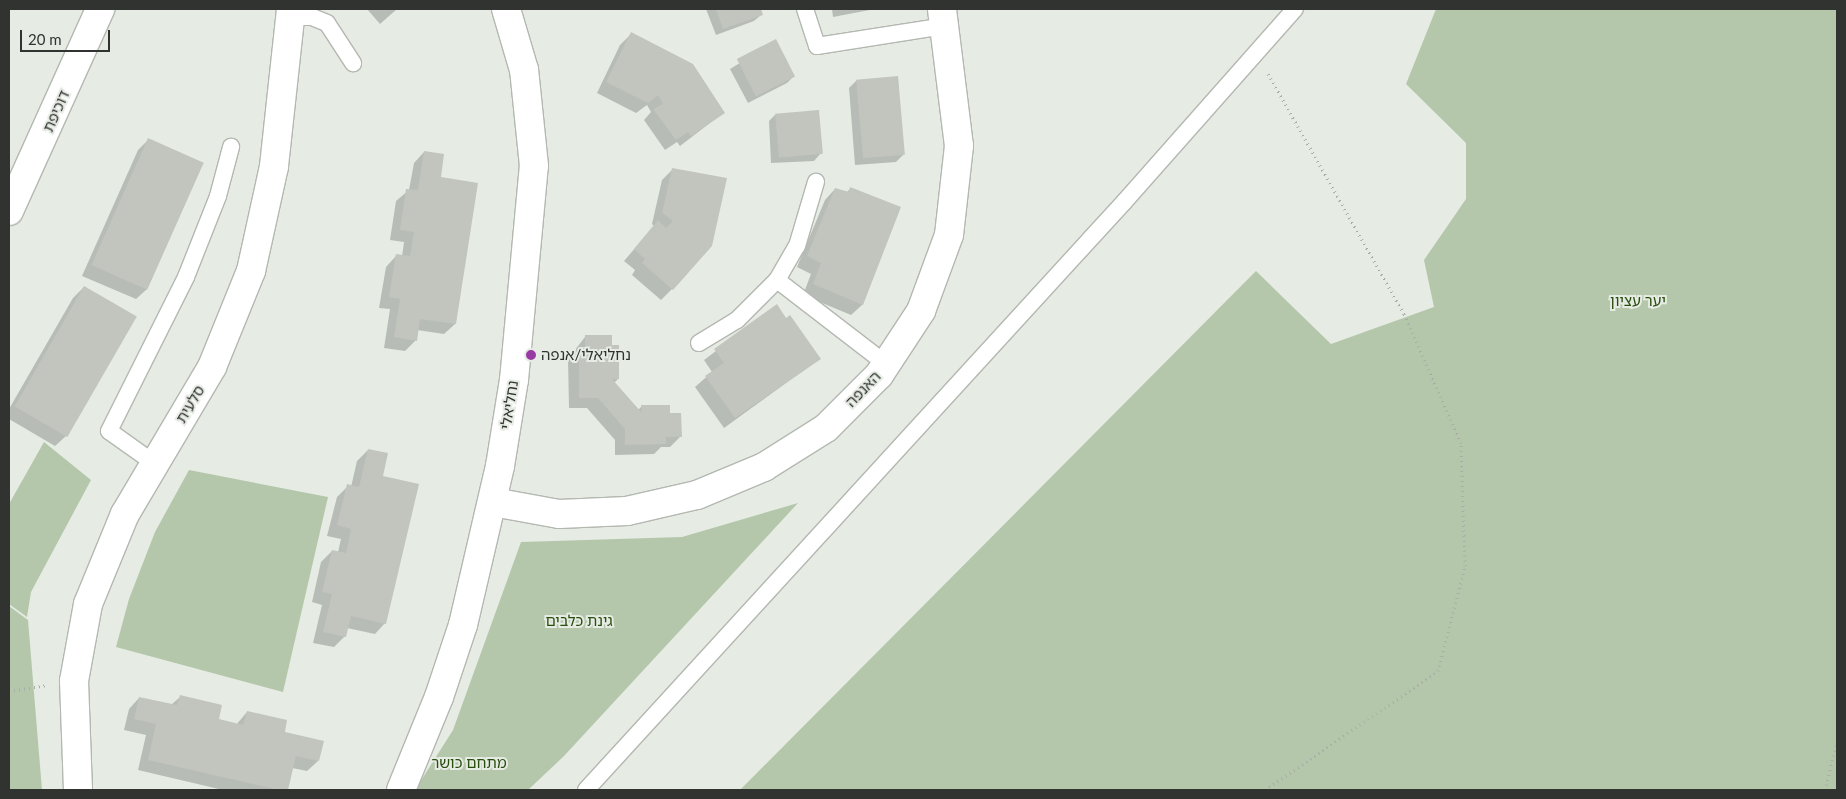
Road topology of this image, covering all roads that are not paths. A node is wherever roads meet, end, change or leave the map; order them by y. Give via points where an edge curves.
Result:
1 (100, 9) edge
2 (506, 9) edge
3 (805, 9) edge
4 (1295, 9) edge
5 (290, 13) edge
6 (944, 17) edge
7 (353, 63) dead end
8 (231, 147) dead end
9 (816, 182) dead end
10 (9, 210) edge
11 (778, 280) junction
12 (699, 343) dead end
13 (886, 364) junction
14 (154, 463) junction
15 (493, 502) junction
16 (78, 790) edge
17 (401, 790) edge
18 (586, 790) edge

1 - 10 street, דוכיפת
2 - 15 street, נחליאלי via 524,70 532,119 534,166 514,380
3 - 6 lane via 817,46
4 - 18 lane
5 - 7 lane via 327,24
5 - 14 street, סלעית via 274,166 251,271 212,367
6 - 13 street, האנפה via 959,146 949,234 921,311
8 - 14 lane via 218,196 186,277 109,431
9 - 11 lane via 797,246
11 - 12 lane via 744,314
11 - 13 lane
13 - 15 street, האנפה via 826,428 764,468 697,495 627,511 559,514
14 - 16 street, סלעית via 103,561 88,604 74,681
15 - 17 street, נחליאלי via 463,625 439,697

